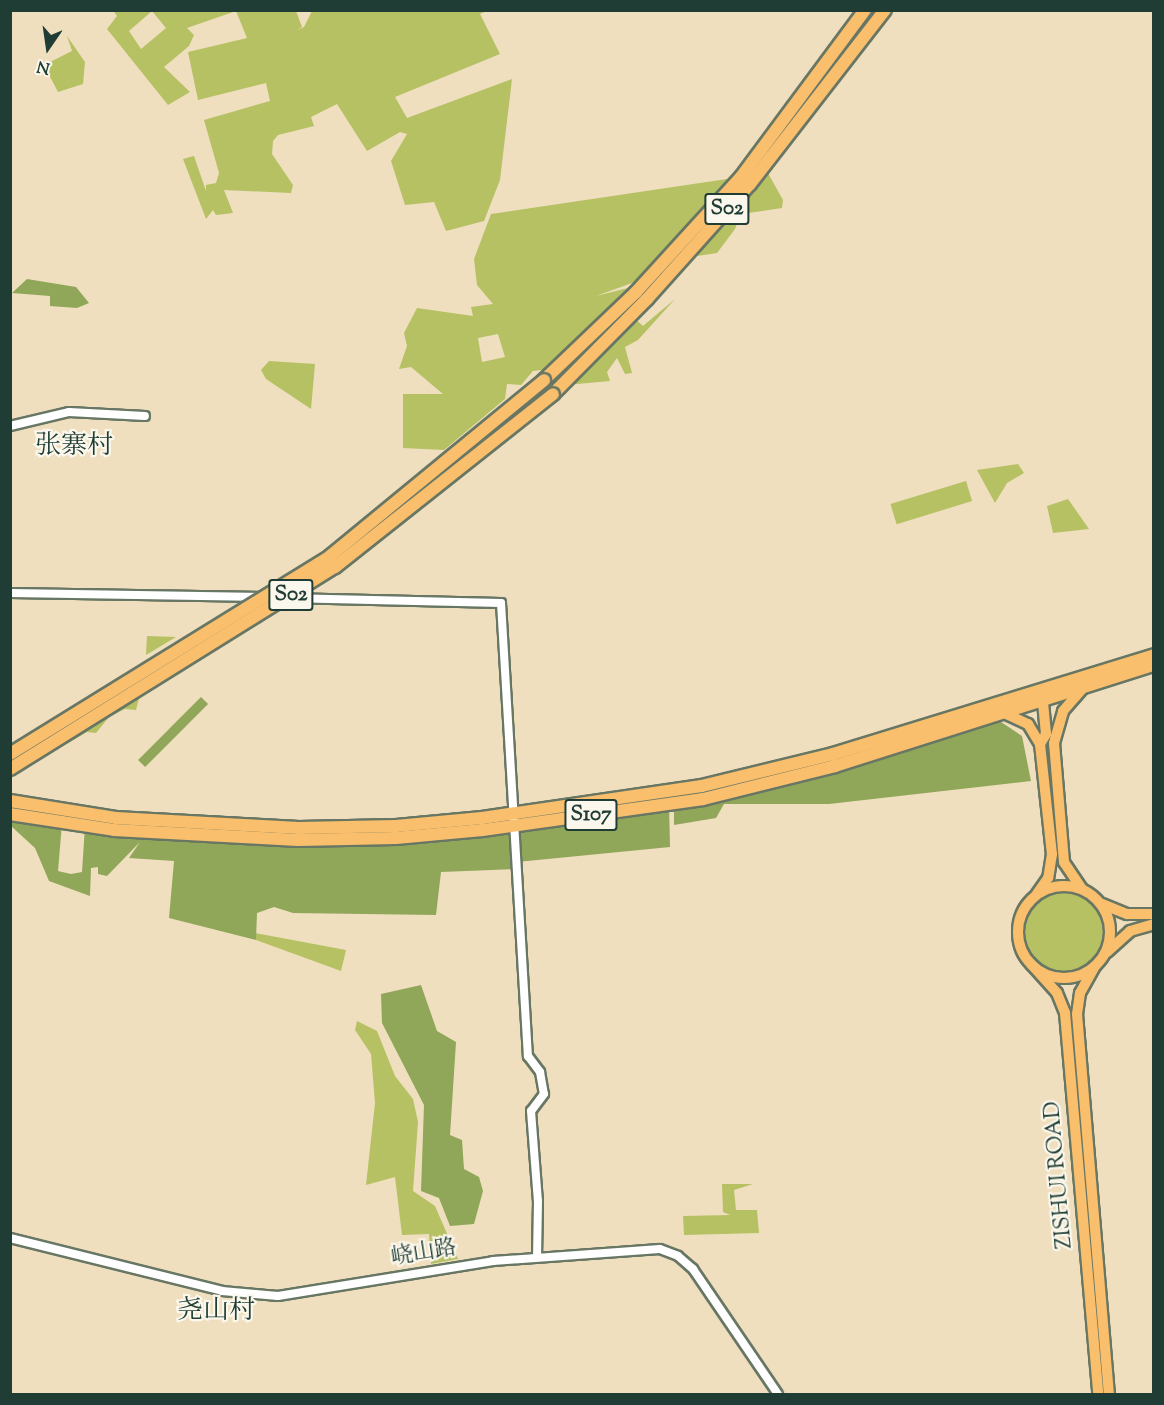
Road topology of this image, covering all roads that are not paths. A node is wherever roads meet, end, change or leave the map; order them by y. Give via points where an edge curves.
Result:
1 (865, 10) edge
2 (885, 10) edge
3 (145, 416) dead end
4 (10, 426) edge
5 (10, 593) edge
6 (1154, 655) edge
7 (1154, 665) edge
8 (1086, 686) junction
9 (1042, 694) junction
10 (997, 713) junction
11 (1043, 739) junction
12 (1054, 743) junction
13 (10, 754) edge
14 (10, 769) edge
15 (10, 801) edge
16 (10, 814) edge
17 (515, 819) junction
18 (1083, 890) junction
19 (1037, 894) junction
20 (1096, 898) junction
21 (1154, 914) edge
22 (1154, 924) edge
23 (1105, 955) junction
24 (1031, 964) junction
25 (1095, 966) junction
26 (10, 1238) edge
27 (537, 1256) junction
28 (778, 1395) edge
29 (1098, 1395) edge
30 (1109, 1395) edge

1 - 13 highway, S02, bridge via 741,177 636,292 544,380 330,555
2 - 14 highway, S02, bridge via 750,184 647,299 553,394 335,567
3 - 4 street via 69,412
5 - 17 street via 501,603
6 - 9 highway, S107
7 - 8 highway, S107
8 - 9 highway, S107
8 - 12 main road via 1063,711
9 - 10 highway, S107
9 - 11 main road
9 - 17 highway, S107 via 833,754 702,786
10 - 11 main road via 1007,713 1028,724
10 - 17 highway, S107 via 835,766 703,799
11 - 12 main road
11 - 19 main road via 1052,862
12 - 18 main road via 1064,861
15 - 17 highway, S107 via 116,818 299,828
16 - 17 highway, S107 via 114,830 298,840 396,838
17 - 27 street via 528,1056 540,1072 544,1094 531,1111 538,1202
18 - 19 main road via 1052,887
18 - 20 main road
19 - 24 main road via 1023,912 1017,935
20 - 21 main road via 1118,912
20 - 23 main road via 1110,926
22 - 23 main road via 1130,932
23 - 25 main road
24 - 25 main road via 1054,977 1068,978
24 - 29 main road, ZISHUI ROAD via 1057,993 1065,1013
25 - 30 main road, ZISHUI ROAD via 1080,993 1077,1014
26 - 27 street, 峣山路 via 222,1291 278,1296
27 - 28 street, 峣山路 via 660,1249 678,1256 693,1269

